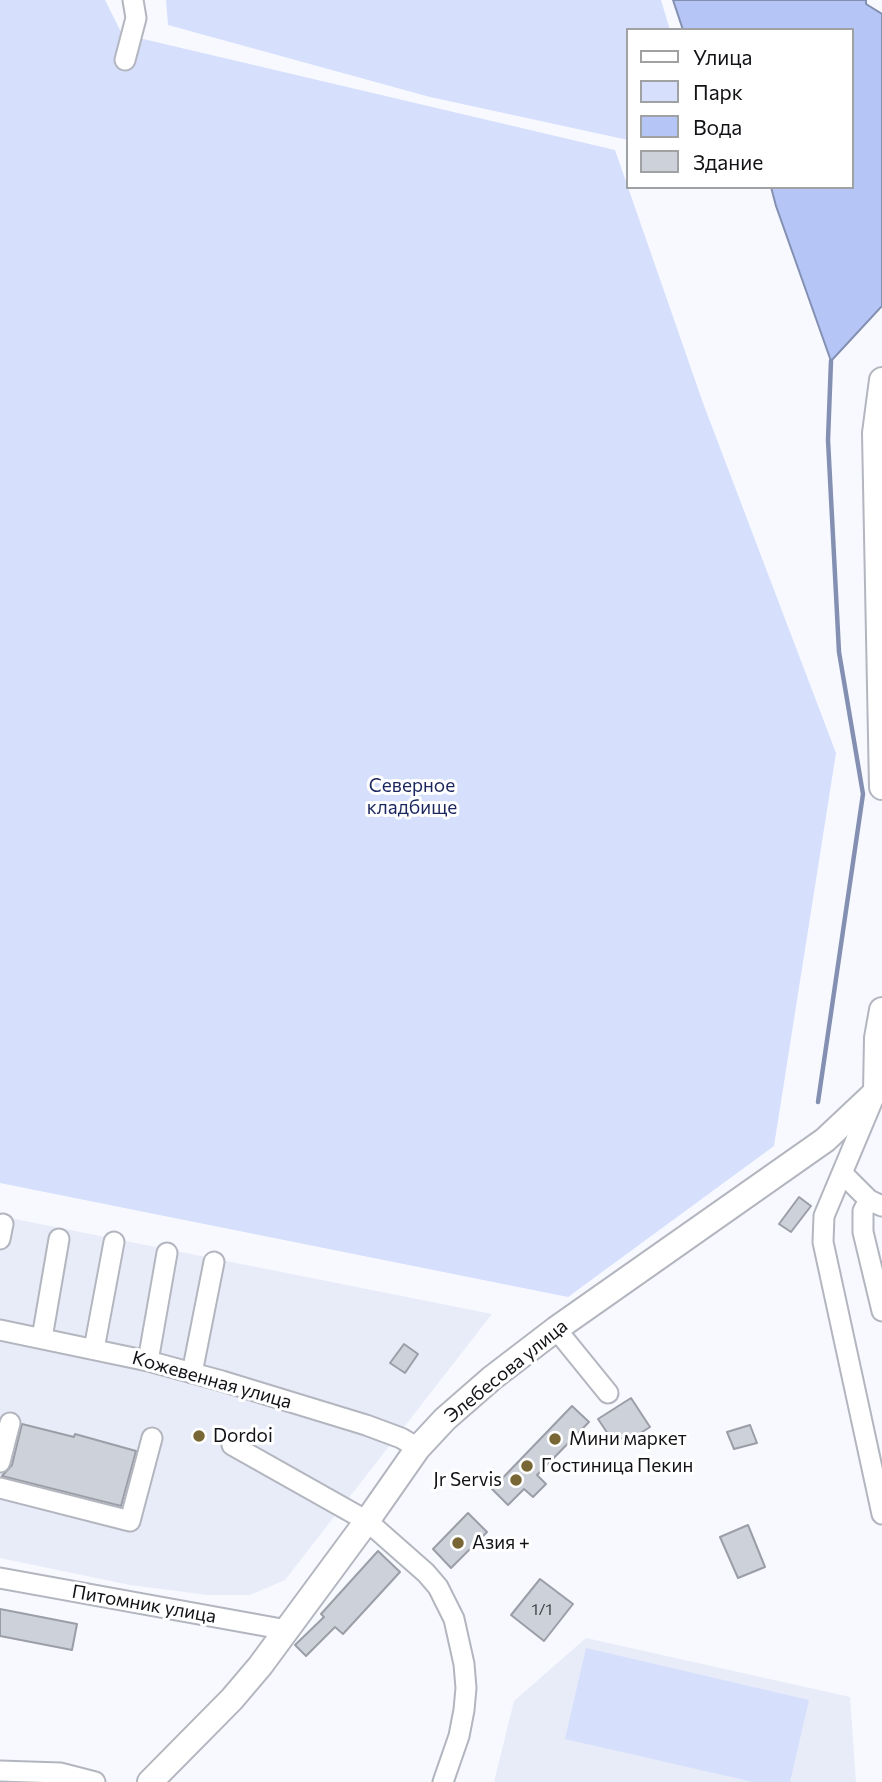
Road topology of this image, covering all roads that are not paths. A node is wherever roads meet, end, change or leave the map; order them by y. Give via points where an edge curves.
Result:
1 (133, 0) edge
2 (125, 60) dead end
3 (882, 380) edge
4 (882, 787) edge
5 (882, 1010) edge
6 (876, 1092) junction
7 (842, 1173) junction
8 (875, 1203) edge
9 (60, 1239) dead end
10 (114, 1242) dead end
11 (167, 1253) dead end
12 (214, 1262) dead end
13 (882, 1311) edge
14 (556, 1329) junction
15 (0, 1330) edge
16 (42, 1338) junction
17 (94, 1349) junction
18 (148, 1361) junction
19 (192, 1373) junction
20 (608, 1392) dead end
21 (10, 1423) dead end
22 (152, 1438) dead end
23 (232, 1445) dead end
24 (418, 1448) junction
25 (0, 1462) edge
26 (0, 1488) edge
27 (882, 1514) edge
28 (367, 1521) junction
29 (0, 1578) edge
30 (287, 1630) junction
31 (0, 1771) edge
32 (95, 1782) edge
33 (150, 1782) edge
34 (443, 1782) edge

1 - 2 street via 136,18
3 - 4 main road via 875,433
5 - 6 main road
6 - 7 street
6 - 14 main road, Элебесова улица via 825,1140
7 - 8 street
7 - 27 street via 824,1216 823,1242
8 - 13 street via 863,1212 863,1232
9 - 16 street
10 - 17 street
11 - 18 street
12 - 19 street
14 - 20 street
14 - 24 main road, Элебесова улица via 465,1400
15 - 16 street, Кожевенная улица
16 - 17 street, Кожевенная улица
17 - 18 street, Кожевенная улица
18 - 19 street, Кожевенная улица
19 - 24 street, Кожевенная улица via 366,1425
21 - 25 street
22 - 26 street via 130,1521
23 - 28 street
24 - 28 main road, Элебесова улица
28 - 30 main road, Элебесова улица
28 - 34 street via 426,1573 454,1619 466,1688 459,1736
29 - 30 street, Питомник улица
30 - 33 main road, Элебесова улица via 232,1699
31 - 32 street via 60,1773

